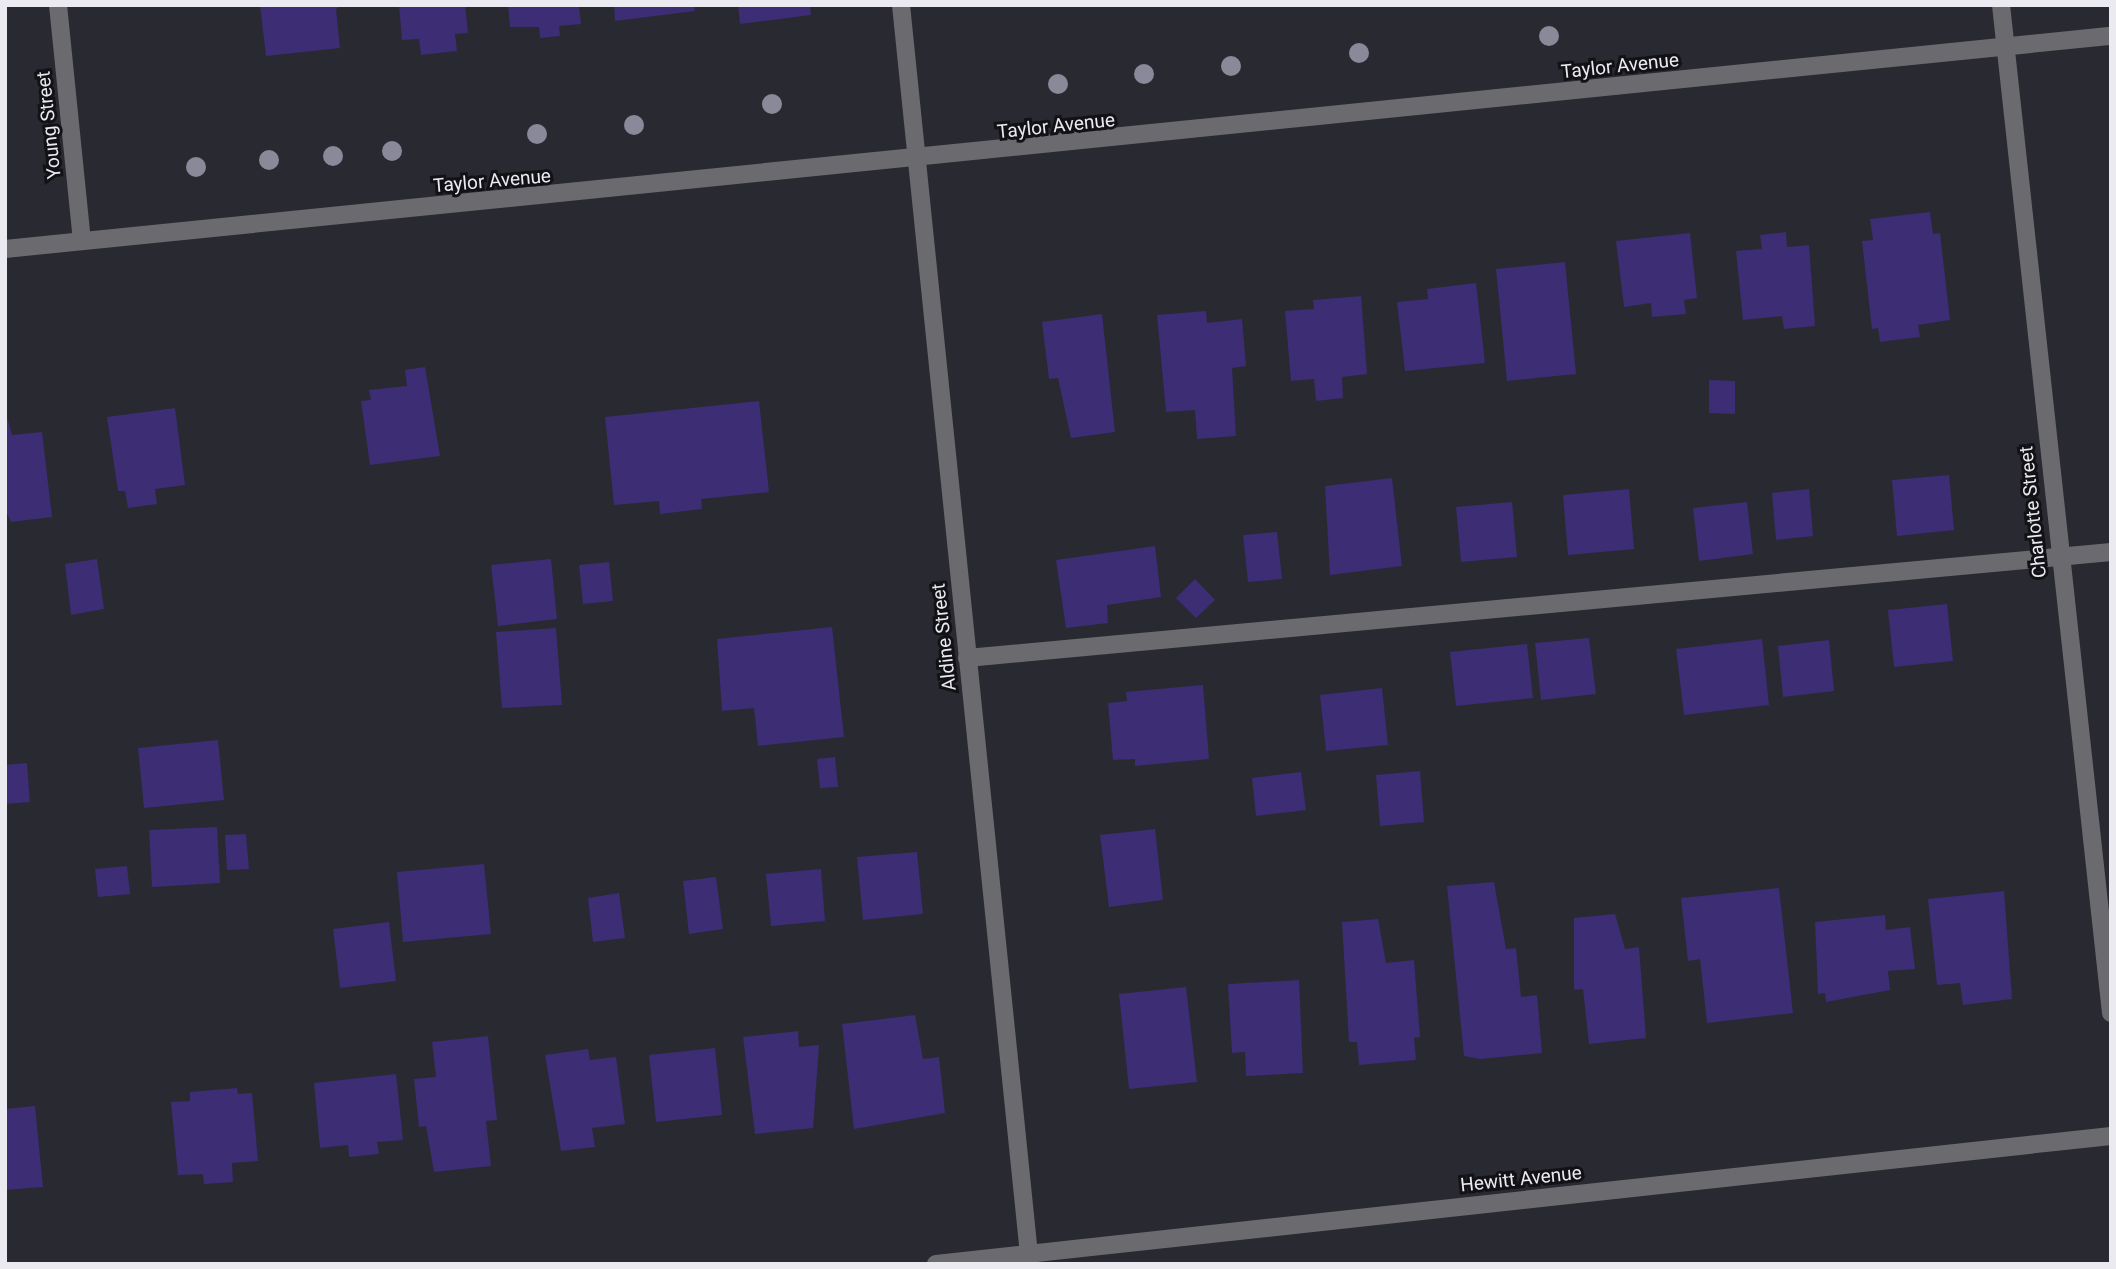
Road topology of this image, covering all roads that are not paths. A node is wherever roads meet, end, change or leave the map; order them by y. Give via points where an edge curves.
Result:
1 (58, 5) edge
2 (901, 5) edge
3 (2001, 5) edge
4 (2111, 36) edge
5 (2005, 47) junction
6 (917, 160) junction
7 (82, 241) junction
8 (5, 249) edge
9 (2111, 552) edge
10 (2059, 558) junction
11 (967, 658) junction
12 (2111, 1013) edge
13 (2111, 1136) edge
14 (1029, 1259) edge
15 (936, 1264) edge

1 - 7 street, Young Street
2 - 6 street, Aldine Street
3 - 5 street, Charlotte Street
4 - 5 street, Taylor Avenue
5 - 6 street, Taylor Avenue
5 - 10 street, Charlotte Street
6 - 7 street, Taylor Avenue
6 - 11 street, Aldine Street
7 - 8 street, Taylor Avenue
9 - 10 street
10 - 11 street
10 - 12 street, Charlotte Street
11 - 14 street, Aldine Street
13 - 14 street, Hewitt Avenue
14 - 15 street, Hewitt Avenue

